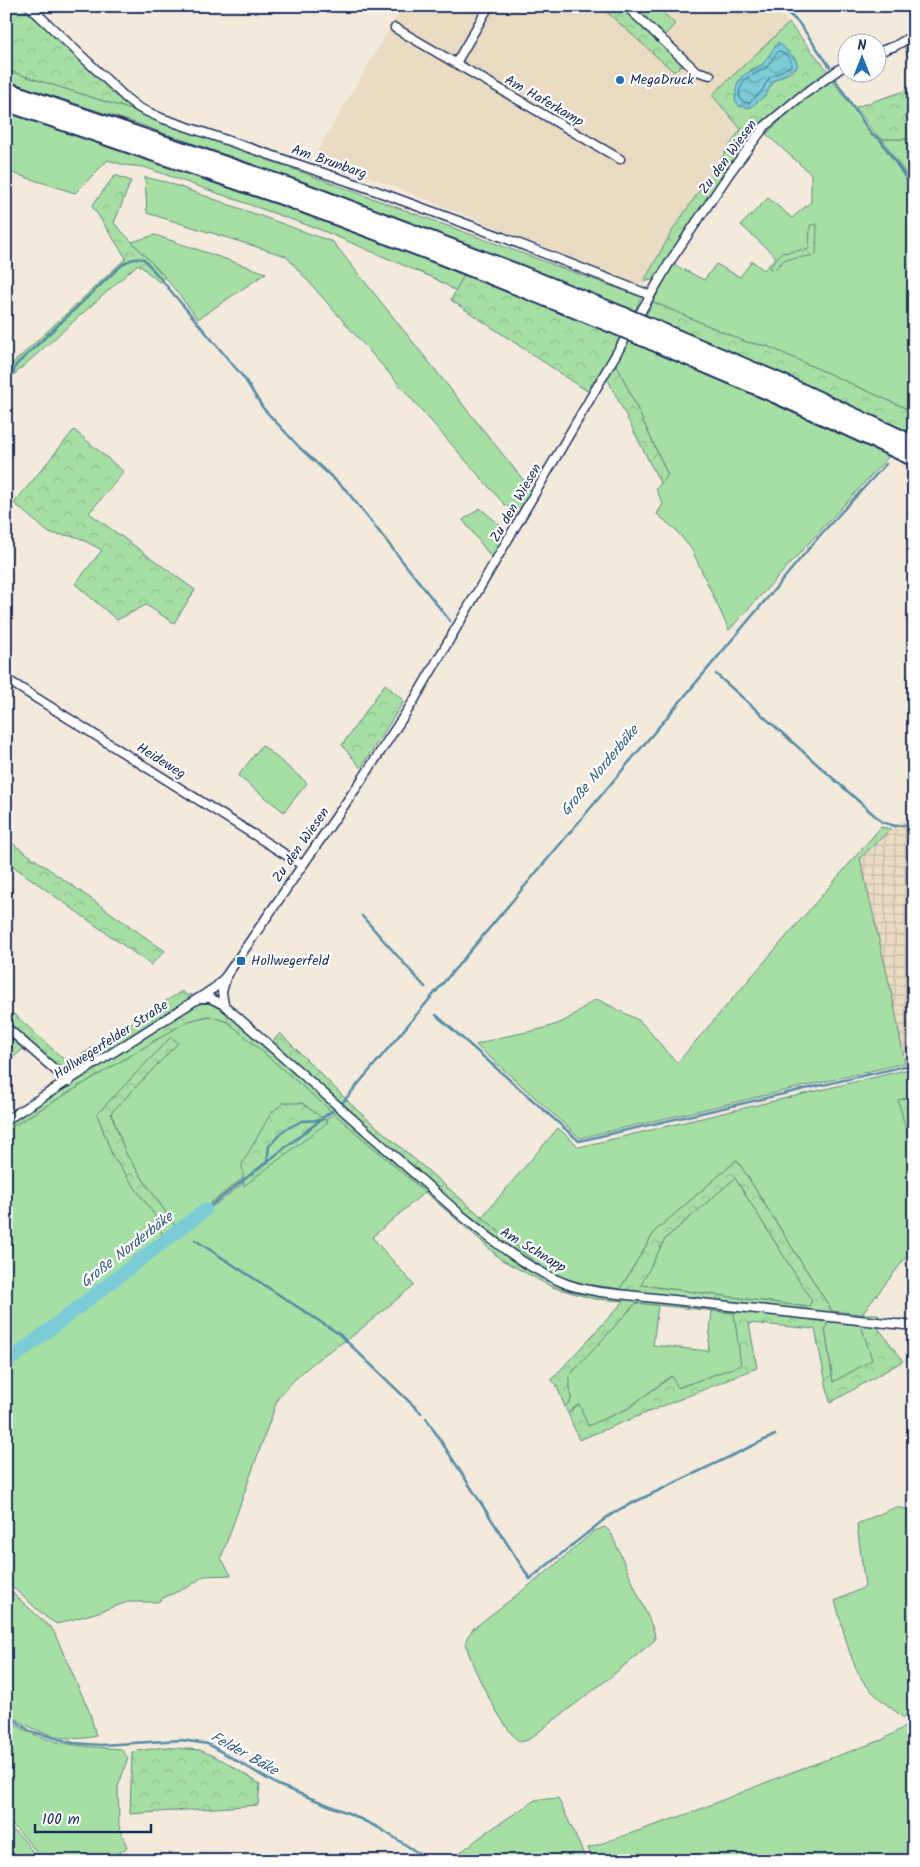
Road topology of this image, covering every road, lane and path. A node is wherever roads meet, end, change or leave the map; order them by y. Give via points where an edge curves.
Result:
1 (29, 6) edge
2 (488, 6) edge
3 (626, 6) edge
4 (395, 28) dead end
5 (914, 35) edge
6 (888, 48) edge
7 (456, 63) junction
8 (838, 70) edge
9 (710, 75) dead end
10 (6, 90) edge
11 (6, 103) edge
12 (620, 159) dead end
13 (650, 295) junction
14 (621, 321) junction
15 (645, 331) junction
16 (914, 444) edge
17 (914, 458) edge
18 (6, 680) edge
19 (302, 864) junction
20 (226, 976) junction
21 (199, 998) junction
22 (224, 1005) junction
23 (6, 1027) edge
24 (69, 1082) junction
25 (6, 1120) edge
26 (914, 1326) edge

1 - 13 street, Am Brunbarg via 139,108 368,188
2 - 7 street
3 - 9 street via 696,71
4 - 7 street, Am Haferkamp
5 - 6 street
7 - 12 street, Am Haferkamp
8 - 13 street, Zu den Wiesen via 765,126 731,170
10 - 14 highway via 304,190 519,273
11 - 14 highway via 286,198
13 - 19 street, Zu den Wiesen via 413,702
14 - 15 highway, bridge
15 - 16 highway via 783,384
15 - 17 highway
18 - 19 street, Heideweg
19 - 20 street, Zu den Wiesen
20 - 21 street, Hollwegerfelder Straße
20 - 22 street via 222,992
21 - 22 street, Am Schnapp via 210,998
21 - 24 street, Hollwegerfelder Straße
22 - 26 street, Am Schnapp via 461,1215 501,1247 542,1273 568,1285 600,1292
23 - 24 street
24 - 25 street, Hollwegerfelder Straße

